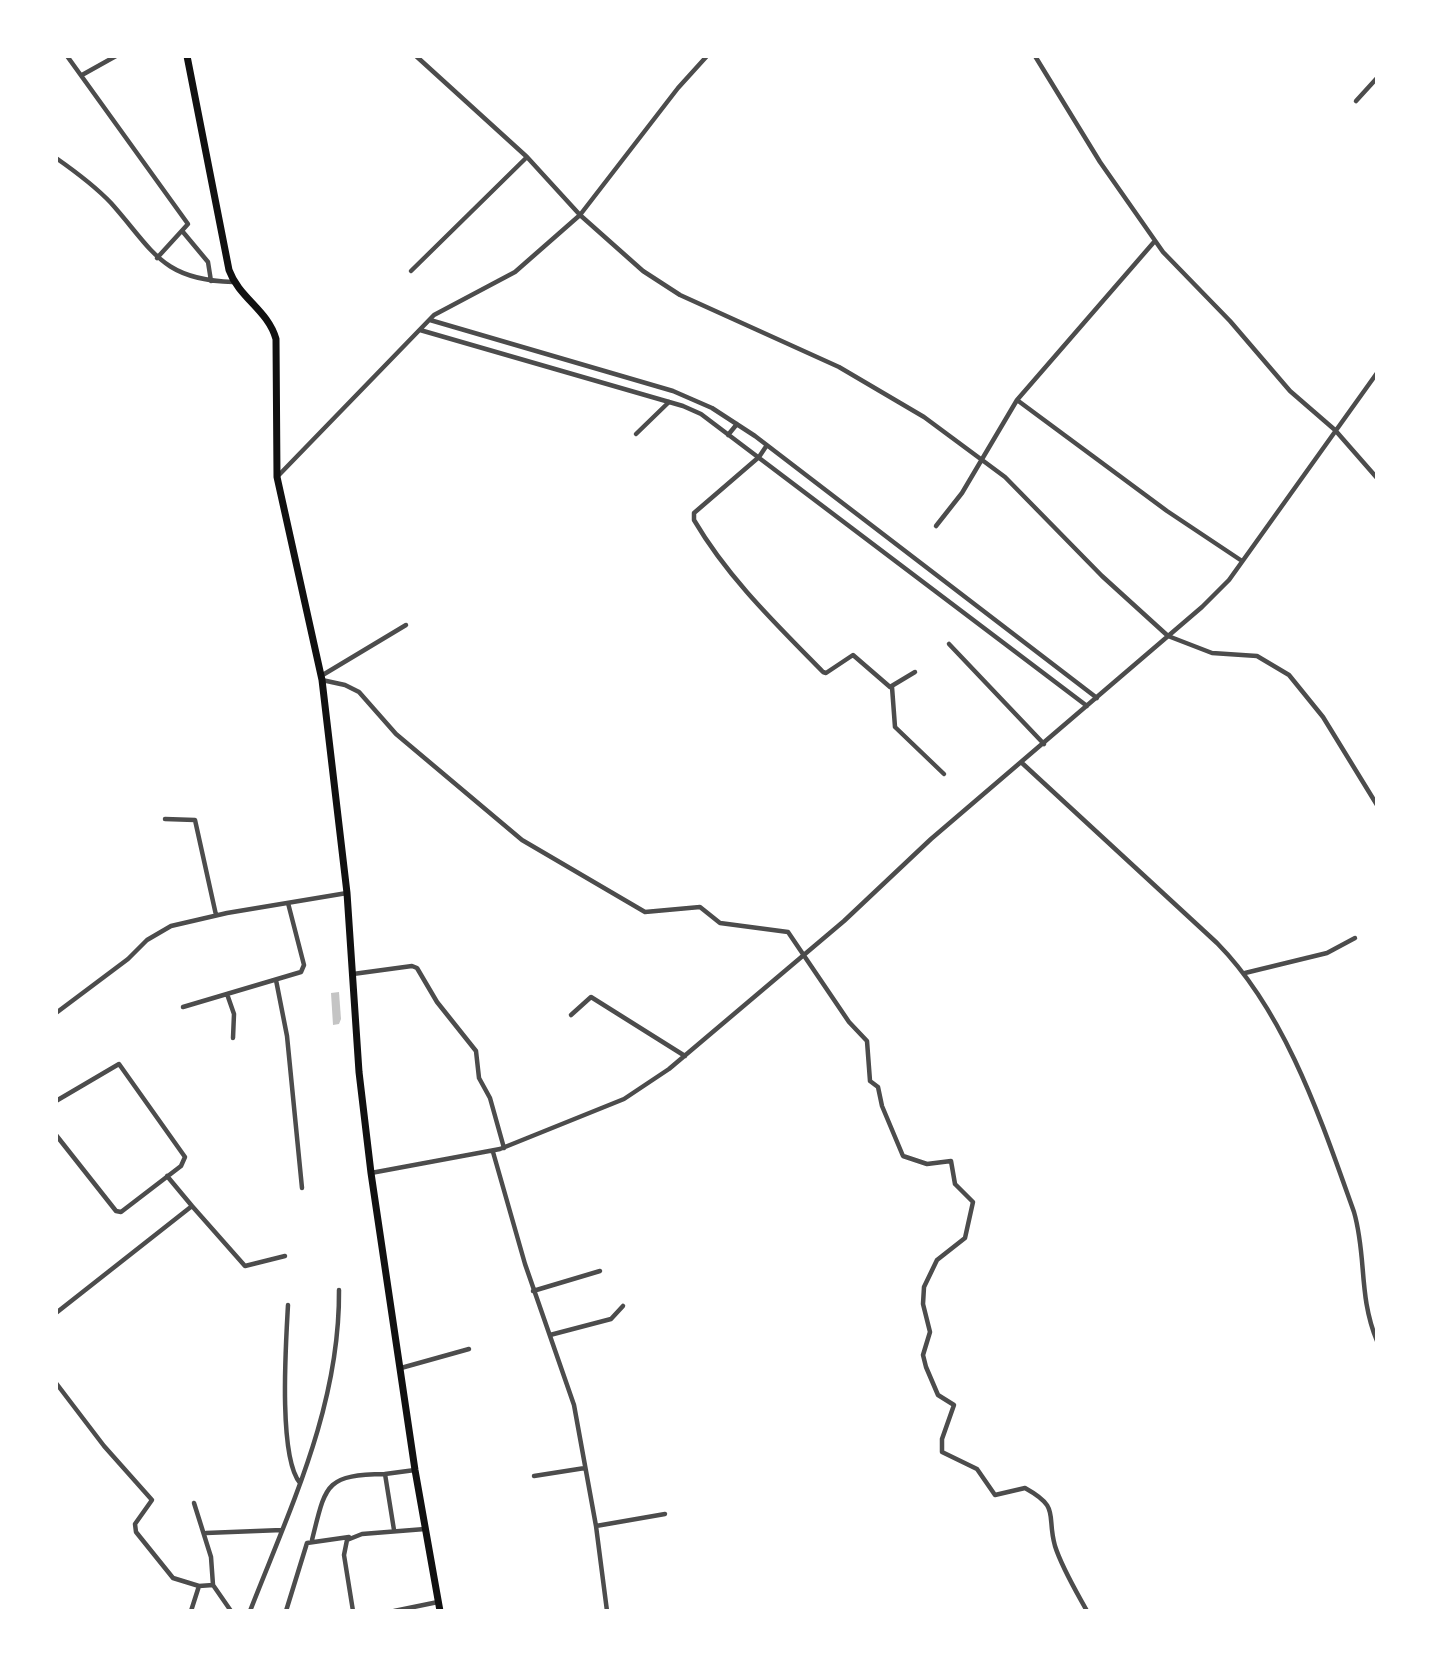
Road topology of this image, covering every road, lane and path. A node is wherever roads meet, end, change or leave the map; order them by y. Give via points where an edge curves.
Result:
1 (67, 56) edge
2 (116, 56) edge
3 (187, 56) edge
4 (416, 56) edge
5 (707, 56) edge
6 (1035, 56) edge
7 (82, 75) junction
8 (1377, 78) edge
9 (1356, 101) dead end
10 (527, 157) junction
11 (56, 158) edge
12 (580, 215) junction
13 (185, 229) junction
14 (1154, 242) junction
15 (157, 258) junction
16 (411, 271) dead end
17 (211, 281) junction
18 (233, 282) junction
19 (429, 321) junction
20 (422, 328) junction
21 (1377, 373) edge
22 (607, 377) junction
23 (1017, 400) junction
24 (669, 401) junction
25 (685, 401) junction
26 (733, 429) junction
27 (1335, 430) junction
28 (636, 434) dead end
29 (763, 450) junction
30 (983, 459) junction
31 (277, 477) junction
32 (1377, 478) edge
33 (820, 494) junction
34 (936, 526) dead end
35 (907, 561) junction
36 (1242, 561) junction
37 (406, 625) dead end
38 (1002, 634) junction
39 (1168, 636) junction
40 (948, 644) dead end
41 (915, 672) dead end
42 (322, 678) junction
43 (892, 687) junction
44 (1097, 698) junction
45 (1087, 706) junction
46 (1044, 744) junction
47 (1022, 763) junction
48 (943, 775) dead end
49 (1377, 805) edge
50 (165, 818) dead end
51 (348, 893) junction
52 (288, 903) junction
53 (216, 915) junction
54 (1355, 938) dead end
55 (804, 954) junction
56 (1245, 973) junction
57 (353, 974) junction
58 (277, 979) junction
59 (227, 994) junction
60 (183, 1007) dead end
61 (56, 1013) edge
62 (571, 1015) dead end
63 (233, 1038) dead end
64 (685, 1056) junction
65 (56, 1101) edge
66 (56, 1135) edge
67 (504, 1148) junction
68 (493, 1152) junction
69 (371, 1173) junction
70 (167, 1176) junction
71 (302, 1188) dead end
72 (192, 1206) junction
73 (285, 1256) dead end
74 (600, 1271) dead end
75 (339, 1290) dead end
76 (533, 1291) junction
77 (288, 1305) dead end
78 (623, 1307) dead end
79 (56, 1314) edge
80 (551, 1335) junction
81 (1377, 1341) edge
82 (469, 1349) dead end
83 (401, 1367) junction
84 (56, 1382) edge
85 (585, 1468) junction
86 (415, 1470) junction
87 (385, 1474) junction
88 (534, 1476) dead end
89 (300, 1484) junction
90 (194, 1503) dead end
91 (665, 1514) dead end
92 (596, 1526) junction
93 (426, 1529) junction
94 (282, 1530) junction
95 (394, 1530) junction
96 (206, 1533) junction
97 (350, 1537) junction
98 (312, 1540) junction
99 (213, 1585) junction
100 (199, 1587) junction
101 (438, 1602) junction
102 (191, 1611) edge
103 (231, 1611) edge
104 (250, 1611) edge
105 (286, 1611) edge
106 (354, 1611) edge
107 (394, 1611) edge
108 (440, 1611) edge
109 (607, 1611) edge
110 (1087, 1611) edge

1 - 7 street
2 - 7 street
3 - 18 highway
4 - 10 street
5 - 12 street
6 - 14 street
7 - 13 street
8 - 9 street
10 - 12 street
10 - 16 street
11 - 15 street via 98,191
12 - 19 street via 515,272 446,307
12 - 30 street via 642,271 680,295 839,367 925,417
13 - 15 street
13 - 17 street via 208,262
14 - 23 street
14 - 27 street via 1290,391
15 - 17 street
17 - 18 street
18 - 31 highway via 268,320 276,339
19 - 20 street
19 - 22 street
20 - 22 street
20 - 31 street
21 - 27 street
22 - 24 street
22 - 25 street
23 - 30 street
23 - 36 street
24 - 25 street
24 - 28 street
25 - 26 street
25 - 26 street via 701,415
26 - 29 street
26 - 29 street
27 - 32 street
27 - 36 street
29 - 33 street
29 - 33 street
29 - 43 street via 695,510 694,520 722,564 823,672 853,655
30 - 34 street
30 - 39 street
31 - 42 highway
33 - 35 street
33 - 35 street
35 - 38 street
35 - 38 street
36 - 39 street via 1229,580
37 - 42 street
38 - 44 street
38 - 45 street
39 - 44 street
39 - 49 street via 1212,653 1257,656 1289,675 1324,718
40 - 46 street
41 - 43 street
42 - 51 highway
42 - 55 street via 359,692 396,734 522,840 645,912 700,907 720,923 788,932
43 - 48 street via 895,727
44 - 45 street
45 - 46 street
46 - 47 street
47 - 55 street
47 - 56 street via 1153,881
50 - 53 street via 195,820
51 - 52 street
51 - 57 highway
52 - 53 street
52 - 58 street via 304,965 301,972
53 - 61 street via 157,933
54 - 56 street via 1328,953
55 - 64 street
55 - 110 street via 867,1041 870,1081 878,1087 903,1156 927,1164 951,1161 955,1184 973,1202 965,1238 937,1260 924,1287 930,1332 923,1355 926,1367 938,1395 954,1405 942,1452 977,1469 995,1495 1025,1488 1038,1496 1052,1512 1055,1545
56 - 81 street via 1283,1035 1343,1180 1360,1236 1363,1299
57 - 67 street via 417,968 479,1056 479,1078 491,1101
57 - 69 highway
58 - 59 street
58 - 71 street
59 - 60 street
59 - 63 street via 234,1014
62 - 64 street via 591,997
64 - 67 street via 624,1099
65 - 70 street via 115,1064 121,1065 185,1157
66 - 70 street via 116,1211 121,1212
67 - 68 street
68 - 69 street
68 - 76 street
69 - 83 highway
70 - 72 street
72 - 73 street via 245,1266
72 - 79 street
74 - 76 street
75 - 89 street via 331,1385
76 - 80 street
77 - 89 street via 286,1401 291,1468
78 - 80 street via 611,1319
80 - 85 street via 574,1405
82 - 83 street
83 - 86 highway
84 - 100 street via 152,1500 135,1524 135,1532 173,1578
85 - 88 street
85 - 92 street
86 - 87 street
86 - 93 highway
87 - 95 street
87 - 98 street via 354,1475 333,1482
89 - 94 street
90 - 96 street
91 - 92 street
92 - 109 street
93 - 95 street
93 - 101 highway
94 - 96 street
94 - 104 street
95 - 97 street
96 - 99 street
97 - 98 street
97 - 106 street via 344,1555
98 - 105 street via 304,1547
99 - 100 street
99 - 103 street
100 - 102 street
101 - 107 street
101 - 108 highway

